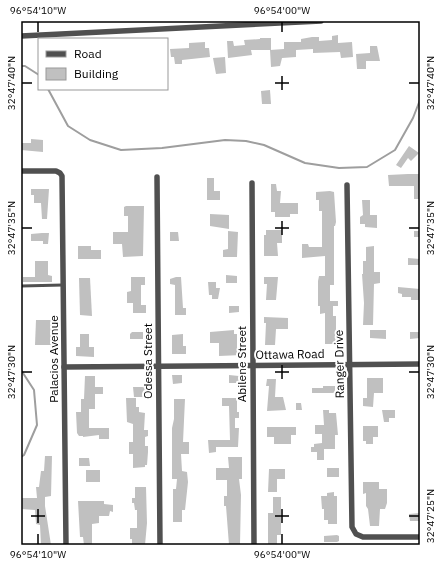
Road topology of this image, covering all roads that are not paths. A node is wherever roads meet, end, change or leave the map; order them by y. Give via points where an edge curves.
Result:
1 (321, 21) edge
2 (21, 36) edge
3 (21, 171) edge
4 (157, 177) dead end
5 (252, 183) dead end
6 (347, 185) dead end
7 (63, 285) junction
8 (21, 286) edge
9 (420, 364) edge
10 (350, 365) junction
11 (158, 366) junction
12 (252, 366) junction
13 (64, 367) junction
14 (388, 537) junction
15 (420, 537) edge
16 (66, 545) edge
17 (160, 545) edge
18 (254, 545) edge
19 (388, 545) edge

1 - 2 street
3 - 7 street, Palacios Avenue via 60,173 62,176
4 - 11 street, Odessa Street
5 - 12 street, Abilene Street
6 - 10 street, Ranger Drive
7 - 8 lane
7 - 13 street, Palacios Avenue
9 - 10 street, Ottawa Road
10 - 12 street, Ottawa Road
10 - 14 street, Ranger Drive via 352,527 356,534 363,537
11 - 12 street, Ottawa Road
11 - 13 street, Ottawa Road
11 - 17 street, Odessa Street
12 - 18 street, Abilene Street
13 - 16 street, Palacios Avenue
14 - 15 street
14 - 19 street

